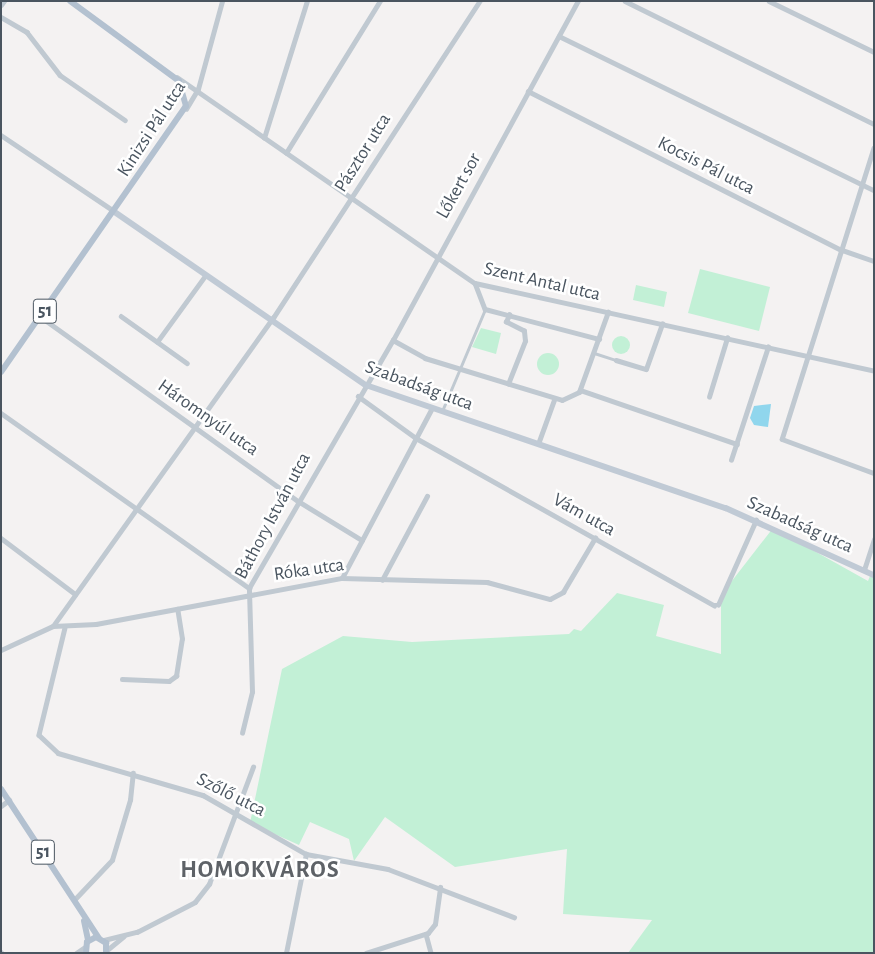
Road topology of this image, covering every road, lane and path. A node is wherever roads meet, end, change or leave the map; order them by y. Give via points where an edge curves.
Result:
1 (4, 1) edge
2 (70, 1) edge
3 (222, 1) edge
4 (307, 1) edge
5 (380, 1) edge
6 (480, 1) edge
7 (578, 1) edge
8 (625, 1) edge
9 (769, 1) edge
10 (1, 5) edge
11 (1, 17) edge
12 (559, 36) junction
13 (874, 52) edge
14 (172, 74) junction
15 (198, 89) junction
16 (528, 91) junction
17 (185, 111) junction
18 (125, 120) dead end
19 (874, 124) edge
20 (1, 135) edge
21 (264, 138) junction
22 (874, 148) edge
23 (286, 153) junction
24 (862, 186) junction
25 (874, 190) edge
26 (351, 200) junction
27 (115, 212) junction
28 (842, 250) junction
29 (437, 258) junction
30 (874, 261) edge
31 (205, 276) junction
32 (475, 283) junction
33 (485, 309) junction
34 (608, 312) junction
35 (509, 315) junction
36 (121, 316) dead end
37 (41, 317) junction
38 (270, 321) junction
39 (662, 324) junction
40 (727, 338) junction
41 (599, 339) junction
42 (393, 340) junction
43 (157, 342) junction
44 (768, 348) junction
45 (594, 353) junction
46 (807, 356) junction
47 (616, 360) joint
48 (187, 363) dead end
49 (458, 367) junction
50 (874, 371) edge
51 (1, 372) edge
52 (508, 384) junction
53 (366, 385) junction
54 (580, 390) junction
55 (358, 396) junction
56 (709, 397) dead end
57 (554, 400) junction
58 (432, 408) junction
59 (442, 411) junction
60 (1, 413) edge
61 (194, 427) junction
62 (416, 438) junction
63 (538, 444) junction
64 (737, 444) junction
65 (731, 460) dead end
66 (874, 473) edge
67 (427, 496) dead end
68 (298, 500) junction
69 (136, 509) junction
70 (756, 520) junction
71 (1, 538) edge
72 (595, 538) junction
73 (362, 540) junction
74 (874, 540) edge
75 (864, 570) junction
76 (874, 575) edge
77 (342, 578) junction
78 (382, 580) junction
79 (249, 590) junction
80 (75, 594) junction
81 (177, 609) junction
82 (53, 626) junction
83 (65, 628) junction
84 (1, 650) edge
85 (122, 679) dead end
86 (242, 733) dead end
87 (253, 767) dead end
88 (133, 773) junction
89 (1, 789) edge
90 (9, 800) junction
91 (1, 806) edge
92 (233, 811) junction
93 (306, 854) junction
94 (440, 887) junction
95 (74, 900) junction
96 (83, 915) junction
97 (514, 917) dead end
98 (426, 934) junction
99 (125, 936) junction
100 (101, 939) junction
101 (86, 947) edge
102 (107, 952) edge
103 (76, 953) edge
104 (286, 953) edge
105 (366, 953) edge
106 (431, 953) edge

1 - 10 street
2 - 14 main road, Szent Antal utca
3 - 15 street, Kinizsi Pál utca
4 - 21 street
5 - 23 street
6 - 26 street, Pásztor utca
7 - 12 street, Lőkert sor
8 - 19 street
9 - 13 street
11 - 18 street via 26,32 60,75
12 - 16 street, Lőkert sor
12 - 24 street
14 - 15 street, Szent Antal utca
14 - 17 main road, Szent Antal utca via 186,91
15 - 17 street, Kinizsi Pál utca
15 - 21 street, Szent Antal utca
16 - 28 street, Kocsis Pál utca
16 - 29 street, Lőkert sor
17 - 27 main road, Kinizsi Pál utca / 51
20 - 27 street, Szabadság utca
21 - 23 street, Szent Antal utca
22 - 24 street
23 - 26 street, Szent Antal utca
24 - 25 street
24 - 28 street
26 - 29 street, Szent Antal utca
26 - 38 street, Pásztor utca
27 - 31 main road, Szabadság utca
27 - 37 main road, 51
28 - 30 street, Kocsis Pál utca
28 - 46 street
29 - 32 street, Szent Antal utca
29 - 42 street, Lőkert sor
31 - 38 main road, Szabadság utca
31 - 43 street
32 - 33 street
32 - 34 street, Szent Antal utca
33 - 35 street
33 - 49 street
34 - 39 street, Szent Antal utca
34 - 41 street
35 - 41 street
35 - 52 street via 506,322 524,331 525,341
36 - 43 street
37 - 51 main road, 51
37 - 61 street, Háromnyúl utca
38 - 53 main road, Szabadság utca
38 - 61 street, Pásztor utca
39 - 40 street, Szent Antal utca
39 - 47 street via 646,370
40 - 44 street, Szent Antal utca
40 - 56 street
41 - 45 street
42 - 49 street via 425,358
42 - 53 street, Lőkert sor
43 - 48 street
44 - 46 street, Szent Antal utca
44 - 64 street
45 - 47 street
45 - 54 street
46 - 50 street, Szent Antal utca
46 - 66 street via 782,439
49 - 52 street
49 - 59 street
52 - 57 street
53 - 55 street, Báthory István utca
53 - 58 main road, Szabadság utca
54 - 57 street via 572,398
54 - 64 street
55 - 62 street, Vám utca
55 - 68 street, Báthory István utca
57 - 63 street
58 - 59 main road, Szabadság utca
58 - 62 street
59 - 63 main road, Szabadság utca
60 - 69 street
61 - 68 street, Háromnyúl utca
61 - 69 street, Pásztor utca
62 - 72 street, Vám utca
62 - 73 street
63 - 70 main road, Szabadság utca
64 - 65 street
67 - 78 street
68 - 73 street, Háromnyúl utca
68 - 79 street, Báthory István utca
69 - 79 street
69 - 80 street, Pásztor utca
70 - 72 street, Vám utca via 714,605
70 - 75 main road, Szabadság utca
71 - 80 street
72 - 78 street, Róka utca via 563,592 550,599 487,582
73 - 77 street
74 - 75 street
75 - 76 main road, Szabadság utca
77 - 78 street, Róka utca
77 - 79 street, Róka utca
79 - 81 street, Róka utca
79 - 86 street, Báthory István utca via 252,692
80 - 82 street, Pásztor utca
81 - 83 street, Róka utca
81 - 85 street via 182,639 176,676 169,681
82 - 83 street, Róka utca
82 - 84 street
83 - 88 street, Szőlő utca via 39,735 58,753
87 - 92 street
88 - 92 street, Szőlő utca via 203,795
88 - 95 street via 130,800 112,860
89 - 90 main road, 51
90 - 91 street
90 - 95 main road, 51
92 - 93 street, Szőlő utca
92 - 99 street via 215,868 195,902
93 - 94 street, Szőlő utca via 388,868
93 - 104 street
94 - 97 street, Szőlő utca
94 - 98 street via 435,924
95 - 96 main road, 51
96 - 100 main road, 51
96 - 101 main road, 51
98 - 105 street
98 - 106 street
99 - 100 street
99 - 102 street
100 - 101 main road
100 - 102 main road, 51
101 - 103 street

